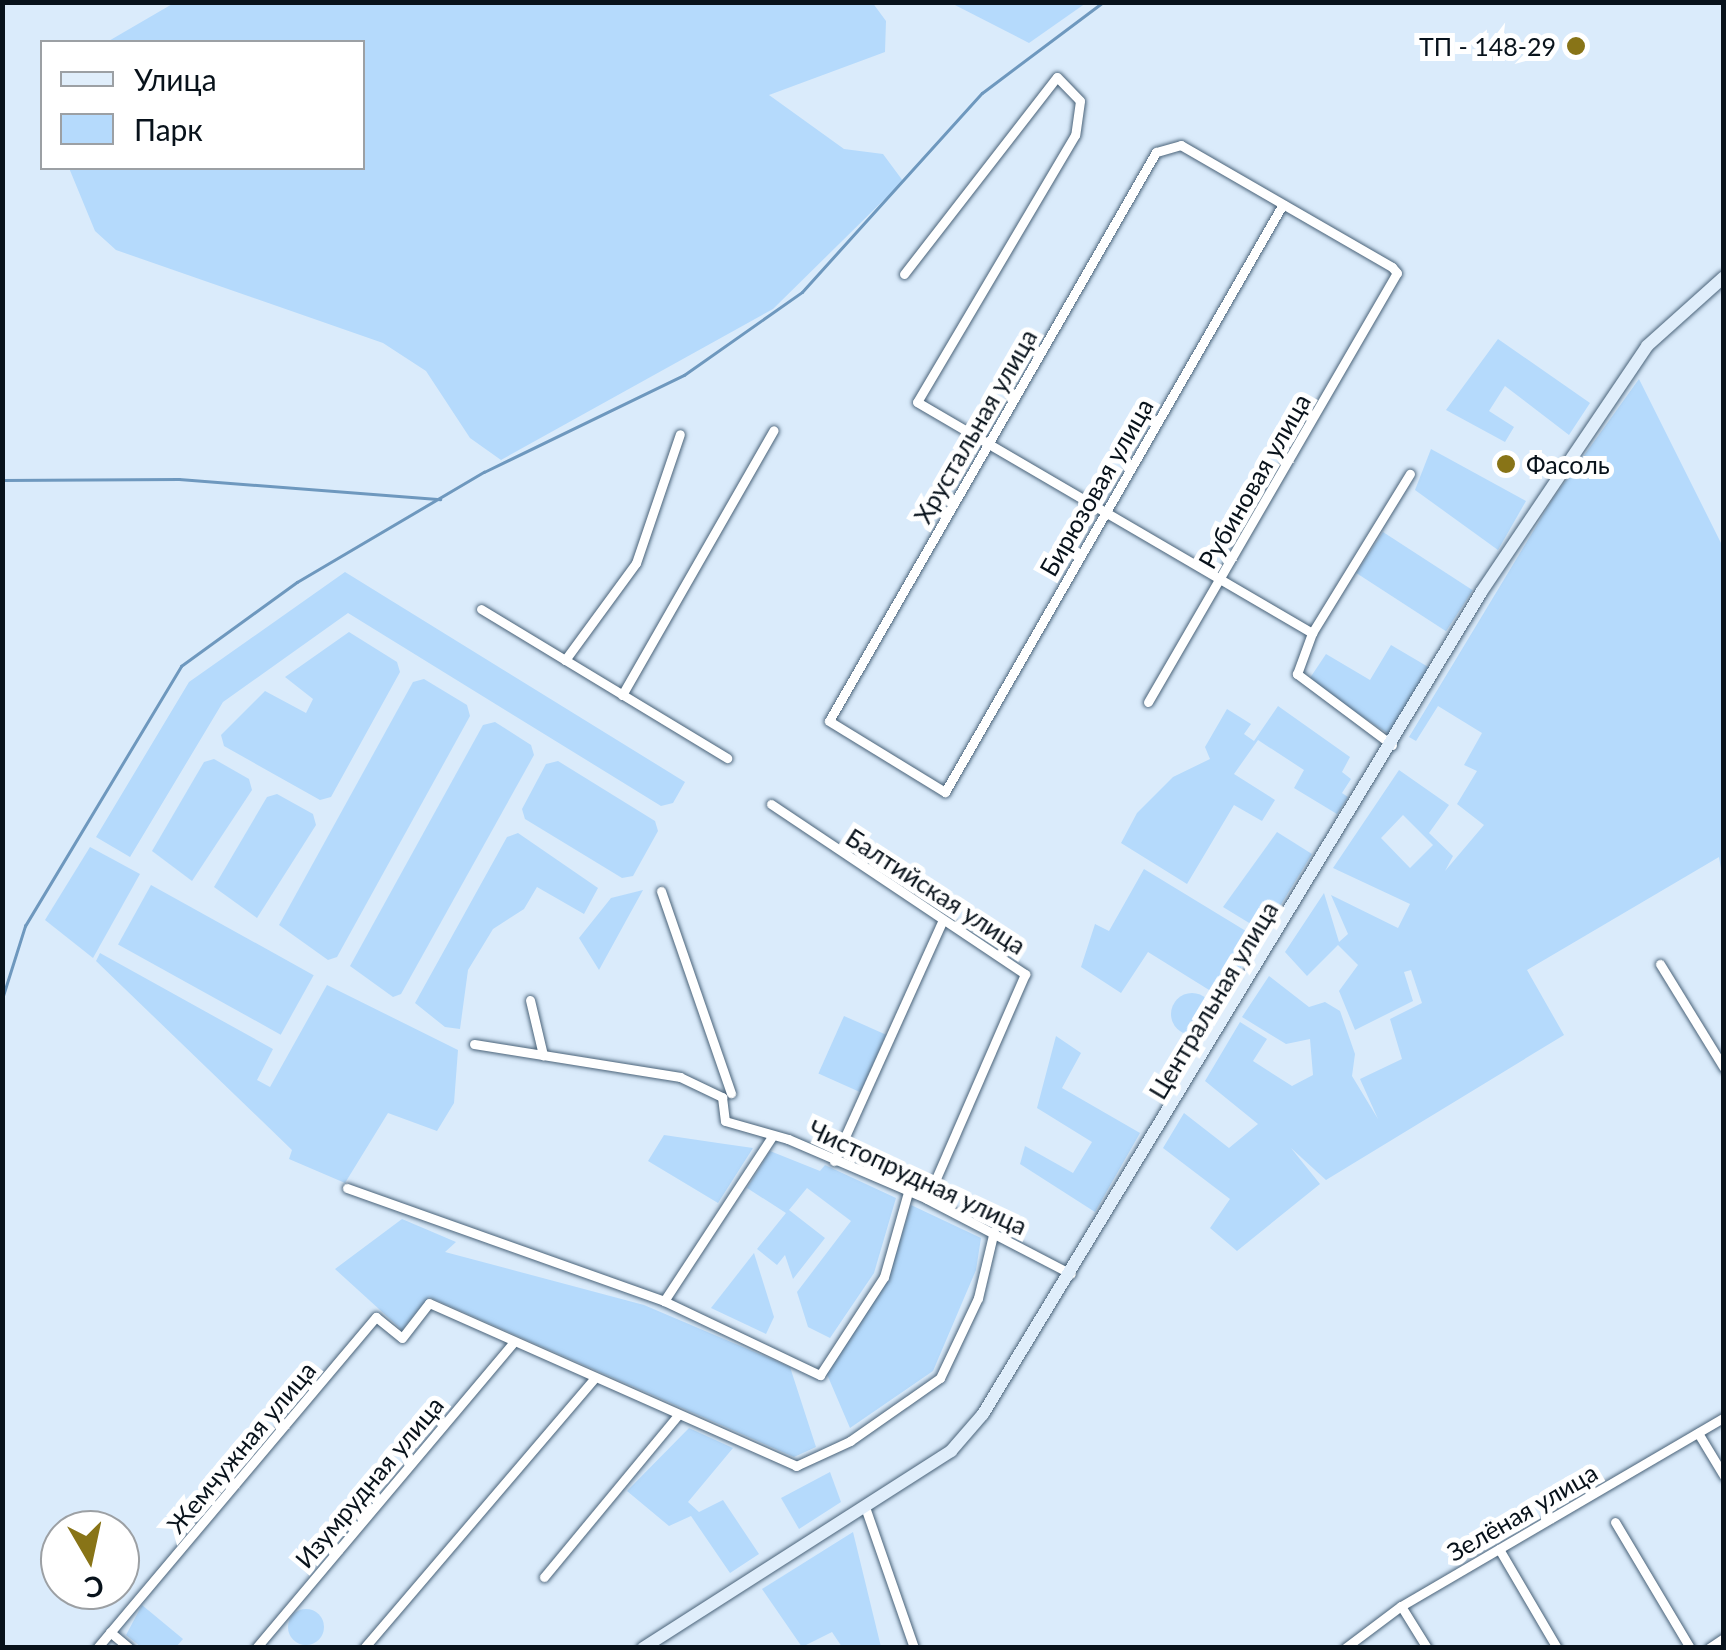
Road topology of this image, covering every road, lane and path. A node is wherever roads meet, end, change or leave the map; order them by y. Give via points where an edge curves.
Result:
1 (1283, 204) junction
2 (904, 274) dead end
3 (1724, 276) edge
4 (774, 430) dead end
5 (680, 434) dead end
6 (988, 444) junction
7 (1410, 474) dead end
8 (1104, 514) junction
9 (1220, 581) junction
10 (480, 610) dead end
11 (1312, 634) junction
12 (565, 660) junction
13 (622, 695) junction
14 (1148, 702) dead end
15 (1392, 745) junction
16 (728, 758) dead end
17 (946, 792) joint
18 (770, 804) dead end
19 (662, 891) dead end
20 (942, 922) junction
21 (1660, 964) dead end
22 (530, 1000) dead end
23 (474, 1044) dead end
24 (543, 1054) junction
25 (1724, 1068) edge
26 (731, 1093) dead end
27 (771, 1138) junction
28 (834, 1161) junction
29 (347, 1188) dead end
30 (908, 1192) junction
31 (927, 1199) junction
32 (994, 1231) junction
33 (1073, 1276) junction
34 (664, 1301) junction
35 (514, 1342) junction
36 (594, 1379) junction
37 (677, 1416) junction
38 (1724, 1417) edge
39 (1698, 1433) junction
40 (1724, 1476) edge
41 (865, 1507) junction
42 (1614, 1522) dead end
43 (1499, 1550) junction
44 (544, 1577) dead end
45 (1401, 1606) junction
46 (110, 1632) junction
47 (1724, 1638) edge
48 (97, 1648) edge
49 (130, 1648) edge
50 (256, 1648) edge
51 (364, 1648) edge
52 (643, 1648) edge
53 (914, 1648) edge
54 (1345, 1648) edge
55 (1427, 1648) edge
56 (1557, 1648) edge
57 (1690, 1648) edge
58 (1709, 1648) edge

1 - 6 street, Хрустальная улица via 1181,144 1156,152
1 - 8 street, Бирюзовая улица
1 - 9 street, Рубиновая улица via 1392,266 1394,280
2 - 6 street via 1056,77 1080,101 1075,135 917,402
3 - 15 main road, Центральная улица via 1647,346 1482,591
4 - 13 street
5 - 12 street via 636,563
6 - 8 street
6 - 17 street, Хрустальная улица via 828,721
7 - 11 street
8 - 9 street
8 - 17 street, Бирюзовая улица
9 - 11 street
9 - 14 street, Рубиновая улица
10 - 12 street
11 - 15 street via 1300,680
12 - 13 street
13 - 16 street
15 - 33 main road, Центральная улица
18 - 20 street, Балтийская улица
19 - 26 street
20 - 28 street
20 - 31 street, Балтийская улица via 1025,974
21 - 25 street
22 - 24 street
23 - 24 street, Чистопрудная улица
24 - 27 street, Чистопрудная улица via 680,1077 722,1096 725,1121
27 - 28 street, Чистопрудная улица
27 - 34 street
28 - 30 street, Чистопрудная улица
29 - 34 street
30 - 31 street, Чистопрудная улица
30 - 34 street via 884,1276 820,1375
31 - 32 street, Чистопрудная улица
32 - 33 street, Чистопрудная улица
32 - 37 street via 978,1298 940,1378 850,1441 796,1466
33 - 41 main road, Центральная улица via 951,1451
35 - 36 street
35 - 46 street, Жемчужная улица via 429,1304 402,1338 376,1317
35 - 50 street, Изумрудная улица
36 - 37 street
36 - 51 street
37 - 44 street
38 - 39 street, Зелёная улица
39 - 40 street
39 - 43 street, Зелёная улица
41 - 52 main road, Центральная улица
41 - 53 street
42 - 57 street
43 - 45 street, Зелёная улица
43 - 56 street
45 - 54 street, Зелёная улица
45 - 55 street
46 - 48 street, Жемчужная улица
46 - 49 street
47 - 58 street

